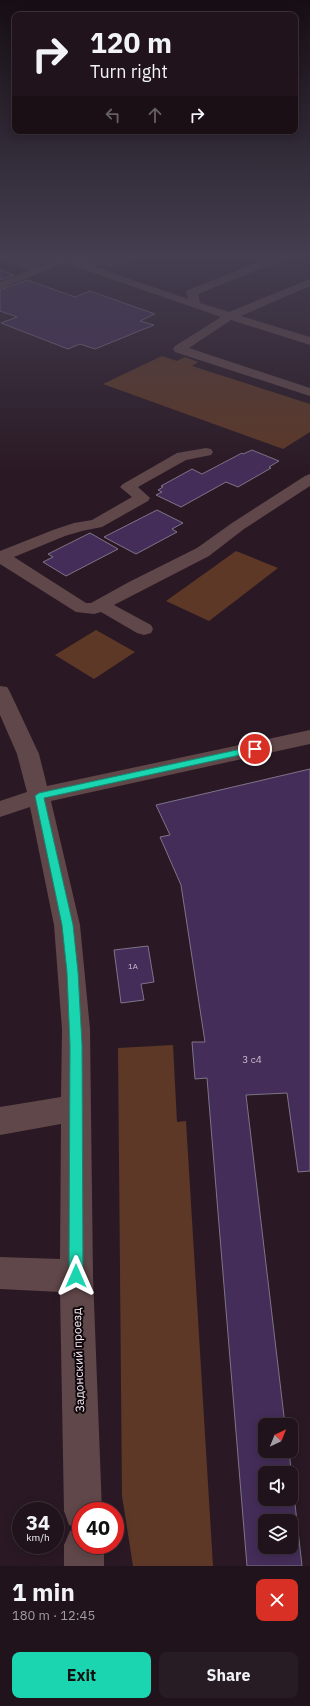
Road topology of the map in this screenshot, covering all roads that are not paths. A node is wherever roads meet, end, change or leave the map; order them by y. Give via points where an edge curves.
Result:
1 (211, 328) edge
2 (269, 328) edge
3 (310, 341) edge
4 (310, 392) edge
5 (206, 452) dead end
6 (310, 479) edge
7 (1, 557) edge
8 (101, 605) junction
9 (144, 629) dead end
10 (0, 692) edge
11 (310, 737) edge
12 (39, 796) junction
13 (0, 809) edge
14 (76, 1108) junction
15 (0, 1121) edge
16 (0, 1272) edge
17 (76, 1276) junction
18 (83, 1502) edge
19 (84, 1554) edge
20 (84, 1566) edge

1 - 4 street via 179,349
2 - 3 street
5 - 7 street via 182,456 128,487 142,498 96,524 59,533
6 - 8 street via 203,552
7 - 8 street via 82,608 94,609
8 - 9 street
10 - 12 street, Задонский проезд via 28,754
11 - 12 street
12 - 13 street
12 - 14 street, Задонский проезд via 67,925 76,1029
14 - 15 street
14 - 17 street, Задонский проезд
16 - 17 street
17 - 18 street, Задонский проезд
19 - 20 street

